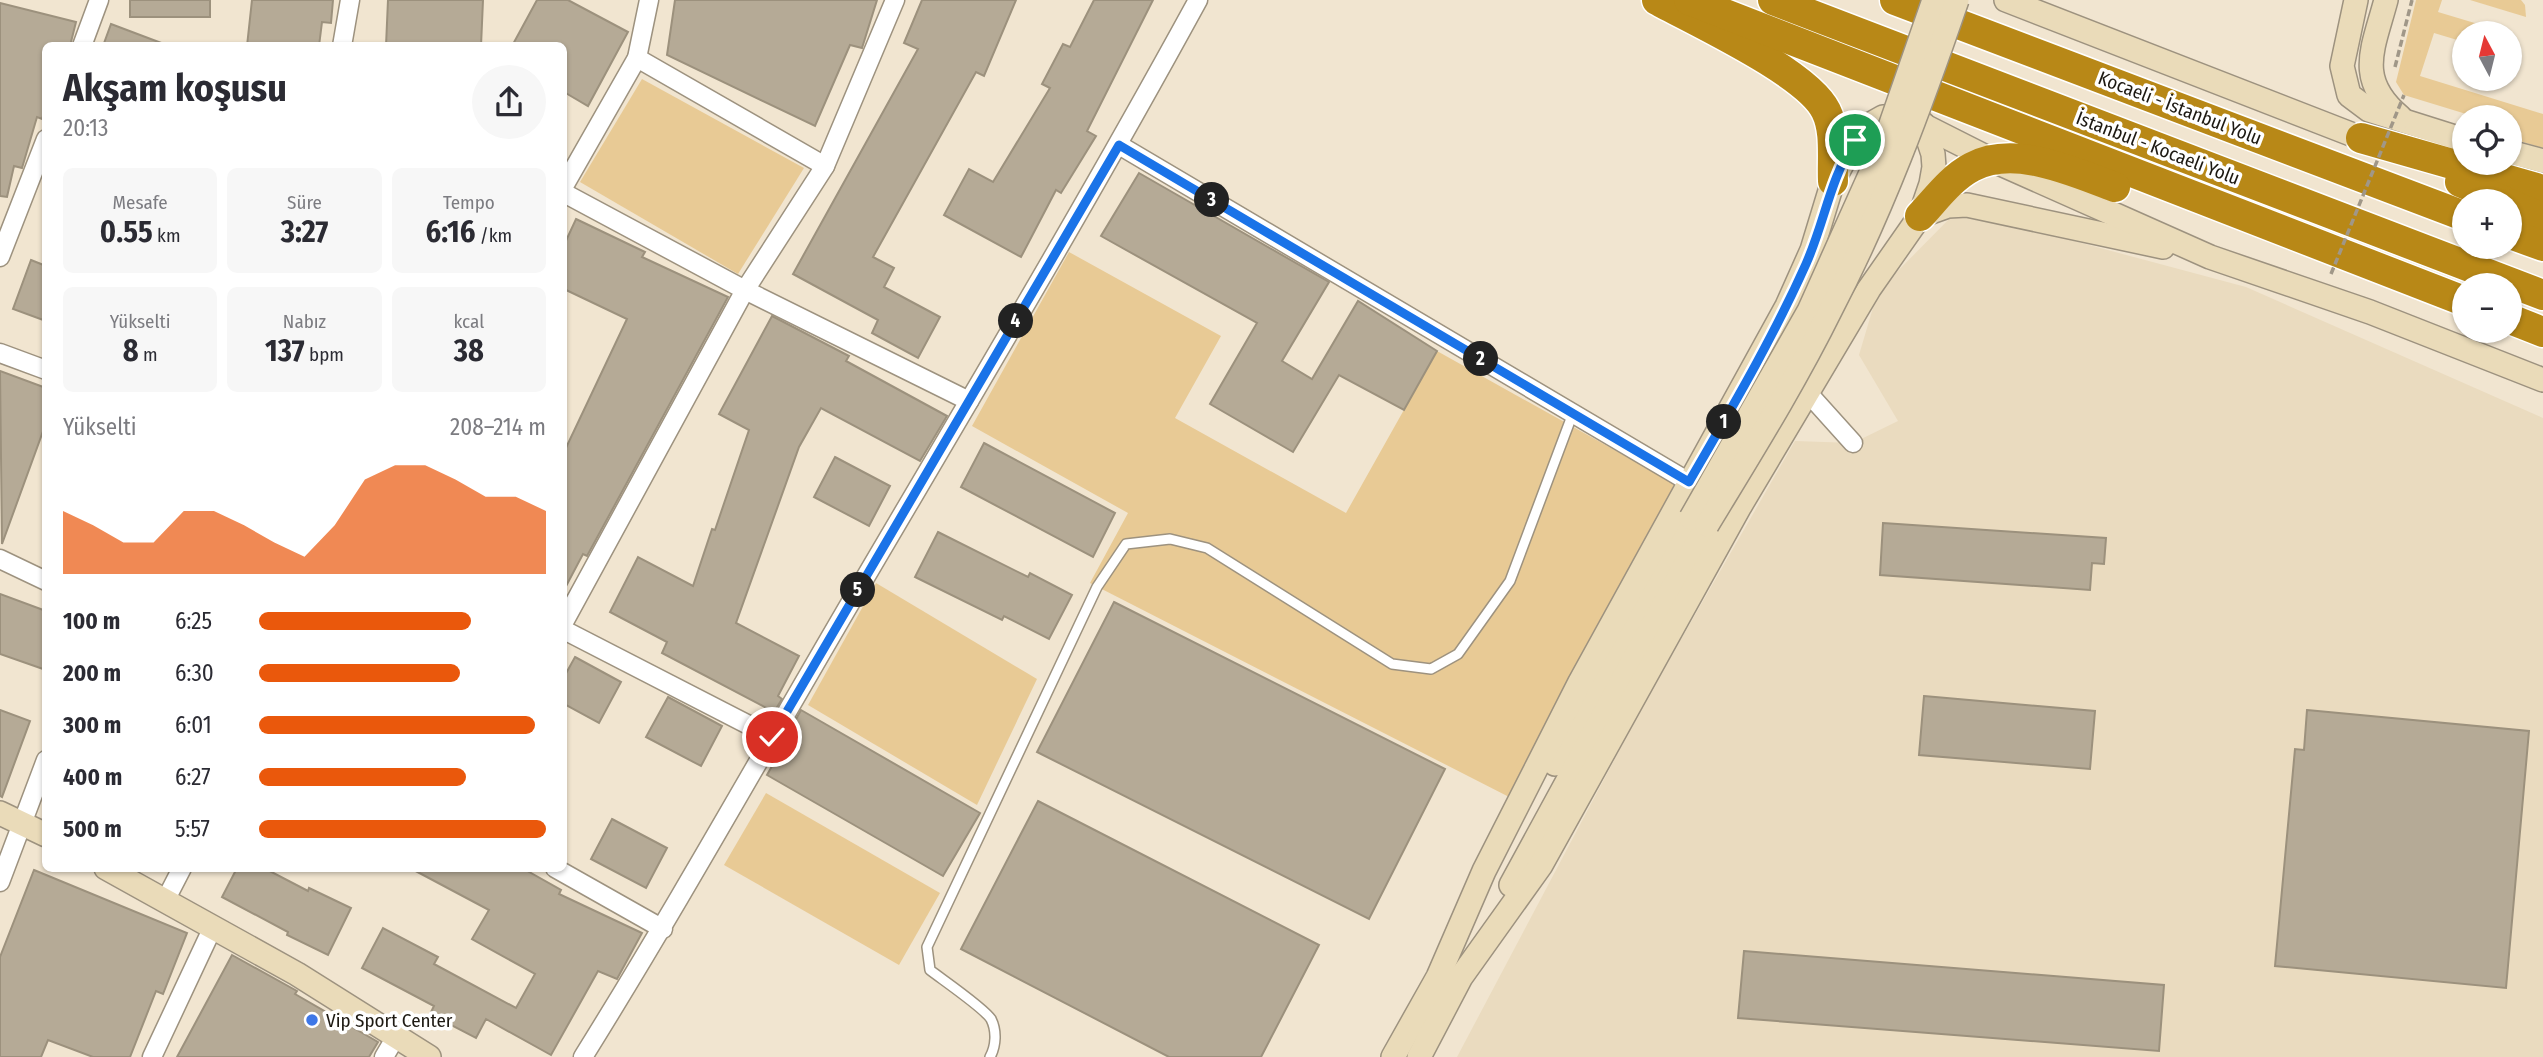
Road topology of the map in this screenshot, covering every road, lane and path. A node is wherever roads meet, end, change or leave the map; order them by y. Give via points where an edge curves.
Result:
1 (99, 0) edge
2 (351, 0) edge
3 (649, 0) edge
4 (895, 0) edge
5 (1198, 0) edge
6 (1657, 0) edge
7 (1689, 0) edge
8 (1773, 0) edge
9 (1895, 0) edge
10 (1934, 0) edge
11 (1956, 0) edge
12 (2006, 0) edge
13 (2356, 0) edge
14 (2386, 0) edge
15 (2412, 0) edge
16 (83, 42) edge
17 (343, 42) edge
18 (636, 58) junction
19 (2394, 71) dead end
20 (2396, 92) dead end
21 (2404, 96) dead end
22 (2409, 113) junction
23 (1914, 120) junction
24 (2452, 134) edge
25 (2361, 138) junction
26 (1119, 145) junction
27 (42, 149) edge
28 (2522, 155) edge
29 (1992, 160) junction
30 (2543, 161) edge
31 (825, 166) junction
32 (567, 181) edge
33 (1833, 181) junction
34 (2477, 189) edge
35 (2543, 190) edge
36 (567, 195) edge
37 (2522, 209) edge
38 (2452, 211) edge
39 (1920, 216) junction
40 (2543, 218) edge
41 (2522, 238) edge
42 (2300, 239) junction
43 (2543, 246) edge
44 (0, 257) edge
45 (2210, 257) junction
46 (2331, 274) dead end
47 (745, 290) junction
48 (2543, 295) edge
49 (2452, 296) edge
50 (2522, 324) edge
51 (2543, 332) edge
52 (0, 353) edge
53 (42, 369) edge
54 (2543, 380) edge
55 (1808, 393) junction
56 (969, 401) junction
57 (1573, 413) junction
58 (1853, 443) dead end
59 (1689, 482) junction
60 (1699, 522) junction
61 (0, 559) edge
62 (42, 579) edge
63 (567, 616) edge
64 (567, 632) edge
65 (772, 737) junction
66 (42, 766) edge
67 (10, 817) edge
68 (42, 833) edge
69 (113, 872) edge
70 (180, 872) edge
71 (562, 872) edge
72 (0, 882) edge
73 (165, 901) junction
74 (213, 927) junction
75 (663, 929) junction
76 (1449, 977) junction
77 (400, 1039) junction
78 (152, 1057) edge
79 (384, 1057) edge
80 (429, 1057) edge
81 (583, 1057) edge
82 (990, 1057) edge
83 (1393, 1057) edge
84 (1419, 1057) edge

1 - 16 street
2 - 17 street
3 - 18 street
4 - 31 street
5 - 26 street
6 - 33 highway via 1812,92 1830,124
7 - 42 highway
8 - 48 highway, İstanbul - Kocaeli Yolu
9 - 38 highway, Kocaeli - İstanbul Yolu
10 - 60 main road, bridge via 1884,144 1810,311
11 - 60 main road, bridge via 1893,171 1837,297 1779,407
12 - 25 main road
13 - 22 main road via 2343,52 2349,95 2359,104
14 - 22 main road via 2371,55 2373,84 2377,95
15 - 19 path
18 - 31 street
18 - 32 street
20 - 22 path
21 - 46 path, bridge
22 - 24 main road
23 - 29 main road
23 - 33 main road via 1883,117 1867,126
23 - 39 main road via 1933,154 1934,167
25 - 34 highway
25 - 35 highway
26 - 56 street
26 - 57 street
27 - 44 street
28 - 30 main road
29 - 39 highway via 1953,181
29 - 42 highway via 2049,165 2156,201
29 - 45 main road
31 - 47 street
33 - 59 main road via 1812,250 1787,306
36 - 47 street
37 - 40 highway
39 - 45 main road via 1967,205
39 - 55 main road via 1869,289
41 - 43 highway
42 - 49 highway
45 - 54 main road via 2370,312
47 - 56 street
47 - 63 street
50 - 51 highway
52 - 53 street
55 - 58 street
55 - 76 main road via 1541,864
56 - 65 street
57 - 59 street
57 - 82 lane via 1510,581 1458,654 1431,669 1392,664 1208,548 1170,539 1126,544 1097,587 927,947 930,970 990,1017 995,1048
59 - 76 main road via 1484,871
60 - 76 main road
61 - 62 street
64 - 65 street
65 - 75 street
66 - 67 street
67 - 68 main road
67 - 72 street
69 - 73 main road
70 - 73 street
71 - 75 street
73 - 74 main road
74 - 77 main road
74 - 78 street
75 - 81 street
76 - 83 main road
76 - 84 main road
77 - 79 street
77 - 80 main road

